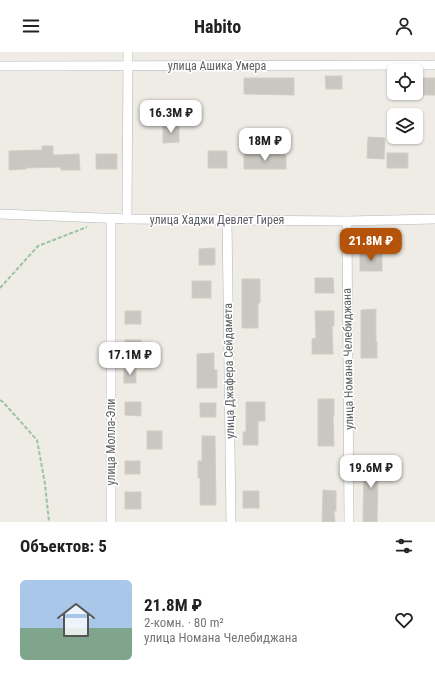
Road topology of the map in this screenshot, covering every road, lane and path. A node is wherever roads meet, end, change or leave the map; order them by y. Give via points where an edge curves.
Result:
1 (128, 52) edge
2 (435, 65) edge
3 (0, 66) edge
4 (128, 66) junction
5 (0, 214) edge
6 (111, 218) junction
7 (127, 219) junction
8 (227, 219) junction
9 (435, 219) edge
10 (347, 221) junction
11 (89, 227) dead end
12 (0, 288) edge
13 (0, 400) edge
14 (49, 522) edge
15 (111, 522) edge
16 (231, 522) edge
17 (349, 522) edge

1 - 4 street
2 - 4 street, улица Ашика Умера
3 - 4 street, улица Ашика Умера
4 - 7 street
5 - 6 street, улица Хаджи Девлет Гирея
6 - 7 street, улица Хаджи Девлет Гирея
6 - 15 street, улица Молла-Эли
7 - 8 street, улица Хаджи Девлет Гирея
8 - 10 street, улица Хаджи Девлет Гирея
8 - 16 street, улица Джафера Сейдамета
9 - 10 street, улица Хаджи Девлет Гирея
10 - 17 street, улица Номана Челебиджана
11 - 12 path via 38,246
13 - 14 path via 37,440

